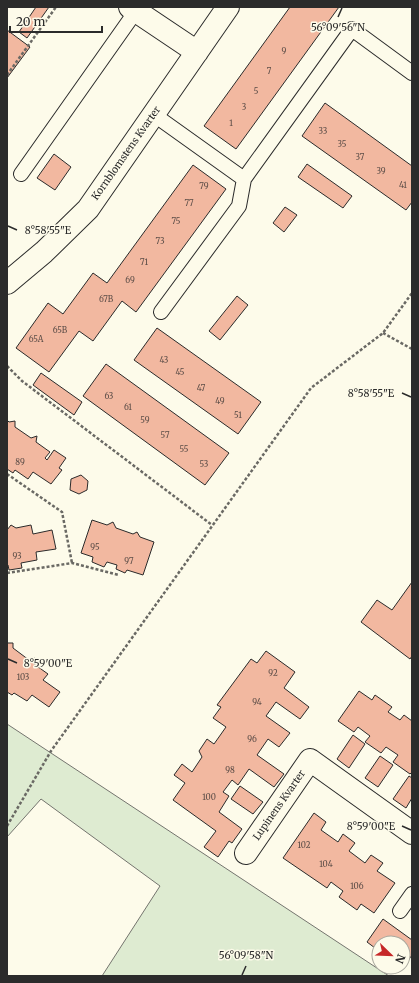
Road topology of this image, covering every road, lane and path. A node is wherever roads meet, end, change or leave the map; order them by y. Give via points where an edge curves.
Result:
1 (56, 7) edge
2 (228, 7) edge
3 (133, 9) edge
4 (197, 52) junction
5 (412, 72) edge
6 (7, 75) edge
7 (153, 114) junction
8 (21, 174) dead end
9 (244, 179) junction
10 (7, 283) edge
11 (412, 293) edge
12 (160, 312) dead end
13 (383, 333) junction
14 (412, 349) edge
15 (7, 366) edge
16 (7, 474) edge
17 (212, 525) junction
18 (72, 563) junction
19 (7, 573) edge
20 (119, 575) dead end
21 (7, 826) edge
22 (412, 832) edge
23 (246, 852) dead end
24 (412, 894) edge
25 (400, 911) dead end

1 - 6 path
2 - 4 street, Kornblomstens Kvarter
3 - 4 street
3 - 8 lane
4 - 7 street, Kornblomstens Kvarter
5 - 9 lane via 352,29
7 - 9 lane
7 - 10 street, Kornblomstens Kvarter via 88,209 44,252
9 - 12 lane via 239,206
11 - 13 path
13 - 14 path
13 - 17 path via 311,388
15 - 17 path via 22,381
16 - 18 path via 62,512
17 - 21 path via 51,750
18 - 19 path
18 - 20 path
22 - 23 street, Lupinens Kvarter via 310,760
24 - 25 lane

